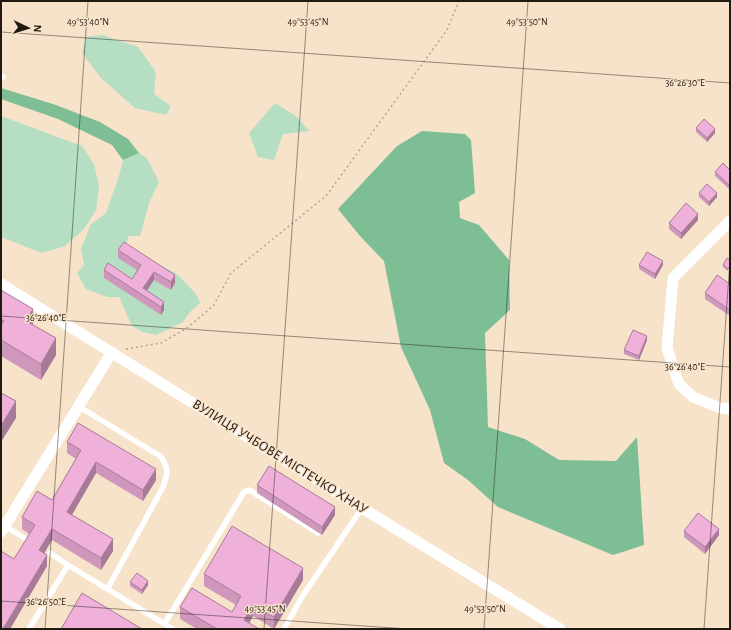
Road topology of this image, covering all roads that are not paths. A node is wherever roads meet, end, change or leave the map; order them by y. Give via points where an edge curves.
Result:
1 (730, 221) edge
2 (1, 284) edge
3 (112, 352) junction
4 (78, 406) junction
5 (730, 409) edge
6 (362, 508) junction
7 (3, 529) edge
8 (318, 534) edge
9 (26, 539) edge
10 (50, 553) dead end
11 (68, 565) junction
12 (108, 588) junction
13 (164, 623) junction
14 (29, 629) edge
15 (173, 629) edge
16 (284, 629) edge
17 (560, 629) edge

1 - 5 street via 673,278 667,348 679,384 693,397 720,408
2 - 3 street, ВУЛИЦЯ УЧБОВЕ МІСТЕЧКО ХНАУ
3 - 4 street
3 - 6 street, ВУЛИЦЯ УЧБОВЕ МІСТЕЧКО ХНАУ
4 - 7 street
4 - 12 lane via 160,456 166,463 168,474
6 - 16 lane via 302,597
6 - 17 street, ВУЛИЦЯ УЧБОВЕ МІСТЕЧКО ХНАУ
7 - 9 lane
8 - 13 lane via 246,490
10 - 11 lane
11 - 12 lane
11 - 14 lane
12 - 13 lane
13 - 15 lane

